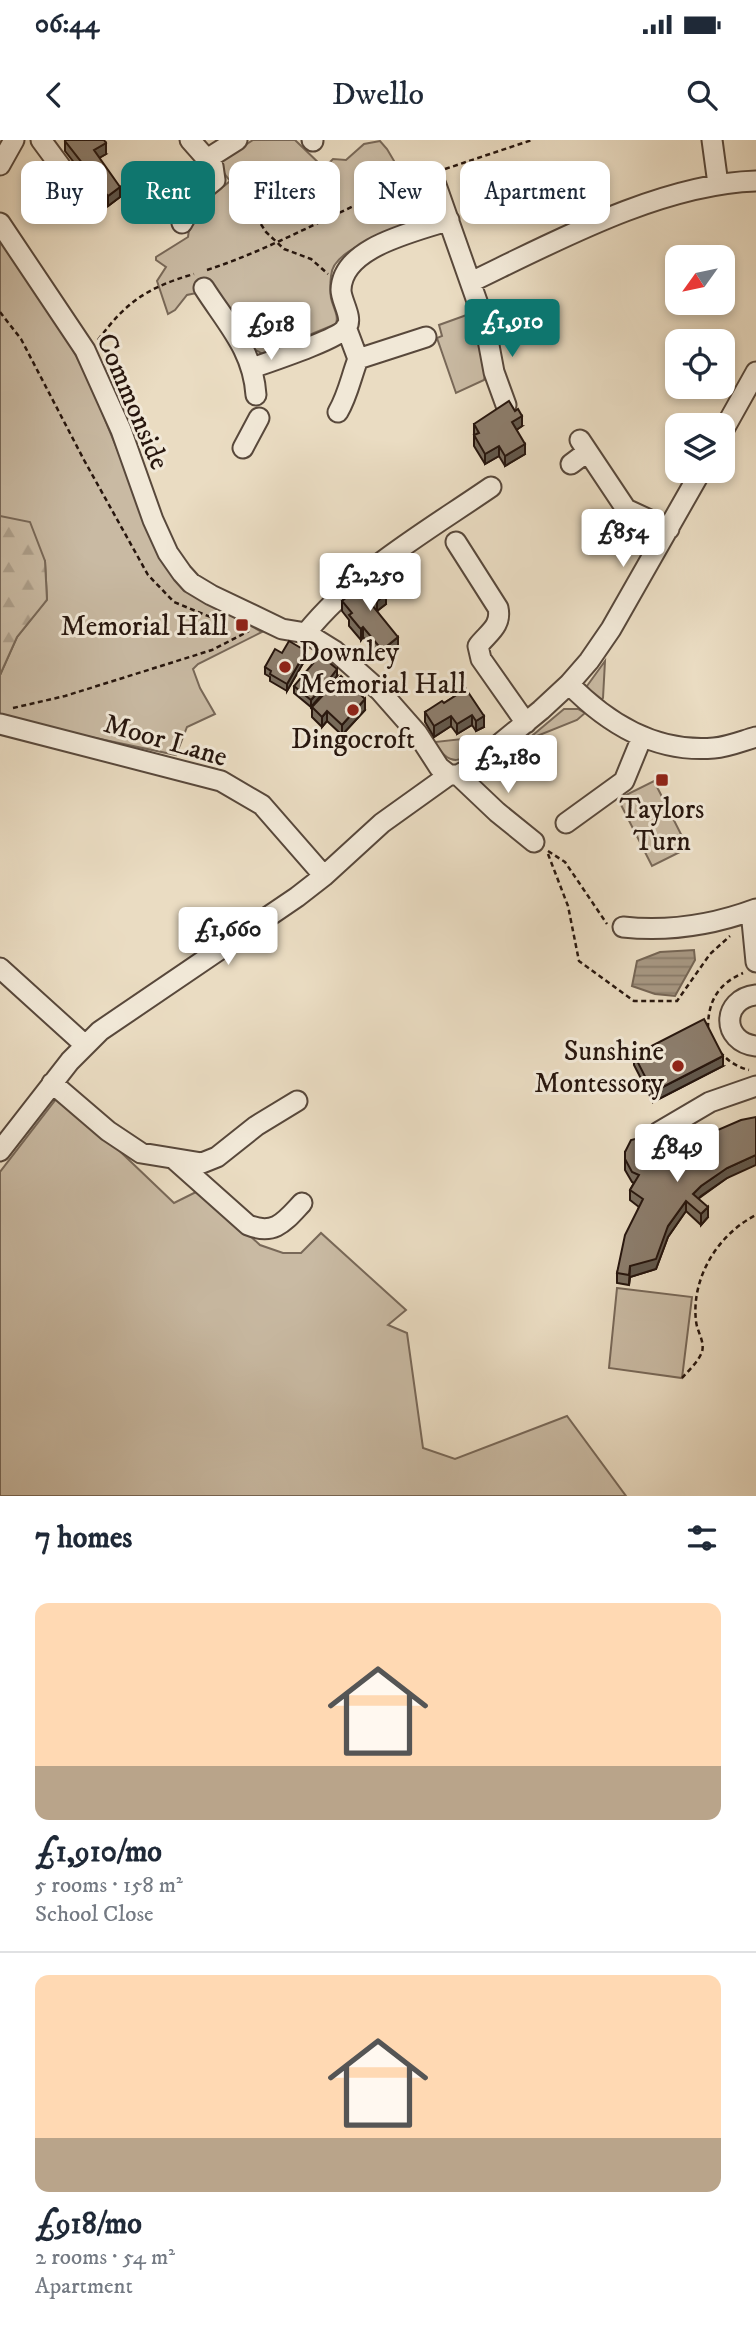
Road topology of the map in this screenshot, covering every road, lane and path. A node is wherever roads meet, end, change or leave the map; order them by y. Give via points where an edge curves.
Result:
1 (14, 140) edge
2 (41, 140) edge
3 (190, 140) edge
4 (237, 140) edge
5 (532, 140) edge
6 (712, 140) edge
7 (56, 161) edge
8 (206, 161) edge
9 (0, 165) edge
10 (215, 165) edge
11 (215, 170) edge
12 (446, 171) edge
13 (756, 181) edge
14 (718, 184) junction
15 (354, 206) edge
16 (446, 212) edge
17 (449, 220) junction
18 (0, 223) edge
19 (277, 242) junction
20 (332, 280) dead end
21 (471, 282) junction
22 (204, 288) dead end
23 (0, 312) edge
24 (346, 327) junction
25 (426, 337) dead end
26 (87, 354) junction
27 (358, 359) junction
28 (252, 368) junction
29 (756, 372) edge
30 (256, 393) dead end
31 (506, 405) edge
32 (338, 412) dead end
33 (733, 413) edge
34 (259, 418) dead end
35 (243, 448) dead end
36 (571, 464) dead end
37 (694, 483) edge
38 (491, 487) dead end
39 (669, 529) junction
40 (456, 542) dead end
41 (256, 626) junction
42 (306, 634) junction
43 (569, 684) junction
44 (13, 708) dead end
45 (526, 723) junction
46 (0, 724) edge
47 (642, 737) junction
48 (756, 739) edge
49 (454, 775) junction
50 (565, 823) dead end
51 (540, 846) joint
52 (324, 876) junction
53 (754, 910) edge
54 (623, 927) dead end
55 (735, 931) dead end
56 (756, 962) edge
57 (0, 968) edge
58 (756, 990) edge
59 (85, 1045) junction
60 (756, 1046) edge
61 (52, 1083) junction
62 (756, 1086) edge
63 (297, 1101) dead end
64 (659, 1132) dead end
65 (0, 1151) edge
66 (175, 1160) junction
67 (302, 1203) dead end
68 (756, 1215) edge
69 (682, 1378) dead end

1 - 9 street
2 - 7 street
3 - 8 street
4 - 10 street
5 - 12 path
6 - 14 street
11 - 19 path via 233,185
13 - 14 street
14 - 21 street via 629,211
15 - 19 path
16 - 17 street
17 - 21 street
17 - 24 street via 379,246 349,266 341,289 349,320
18 - 26 street, Commonside
19 - 20 path via 315,262
19 - 26 path via 149,290 103,332
21 - 31 street
22 - 28 street via 243,345
23 - 41 path via 21,339 148,575 174,602
24 - 27 street
24 - 28 street via 331,338
25 - 27 street
26 - 41 street, Commonside via 168,553 182,573
27 - 32 street via 348,396
28 - 30 street
29 - 33 street
34 - 35 street
36 - 39 street via 584,446 626,509
37 - 39 street
38 - 42 street via 355,584
39 - 43 street via 611,629
40 - 45 street via 498,608 495,628 478,646 481,659
41 - 42 street
41 - 44 path via 212,650
42 - 49 street via 335,651 380,691 439,767
43 - 45 street
43 - 47 street via 600,713
45 - 49 street via 469,769
46 - 52 street, Moor Lane via 221,781 262,806
47 - 48 street via 690,749
47 - 50 street via 624,781
49 - 51 street
49 - 52 street via 382,823
51 - 55 path via 568,906 579,961 634,1001 677,1001 710,954
52 - 59 street
53 - 54 street via 670,929
53 - 56 street
57 - 59 street
58 - 60 street via 736,1003 730,1023 735,1036
59 - 61 street
61 - 65 street
61 - 66 street via 141,1153
62 - 64 street via 710,1102
63 - 66 street via 218,1157 202,1163
66 - 67 street via 256,1228 282,1224
68 - 69 path via 726,1236 710,1256 696,1311 701,1354

